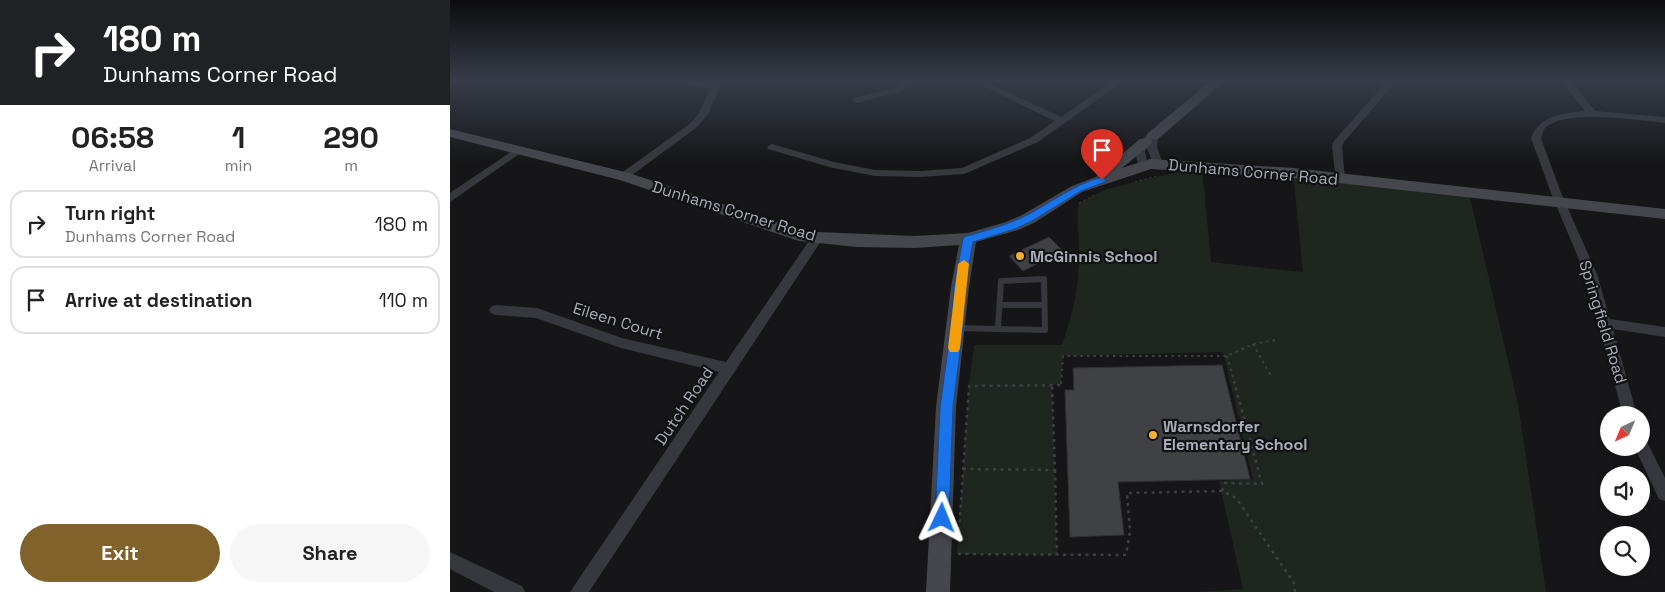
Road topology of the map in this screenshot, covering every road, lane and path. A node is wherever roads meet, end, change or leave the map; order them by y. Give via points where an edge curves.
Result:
1 (706, 108) edge
2 (1034, 108) edge
3 (1081, 108) edge
4 (1186, 108) edge
5 (1369, 108) edge
6 (1587, 108) edge
7 (1593, 115) junction
8 (1665, 120) edge
9 (1062, 121) junction
10 (450, 133) edge
11 (1148, 139) junction
12 (772, 147) dead end
13 (518, 150) junction
14 (1155, 168) junction
15 (624, 176) junction
16 (1340, 179) junction
17 (1132, 182) dead end
18 (1101, 186) junction
19 (450, 198) edge
20 (1561, 202) junction
21 (1079, 203) dead end
22 (1665, 214) edge
23 (818, 238) junction
24 (968, 239) junction
25 (1044, 304) junction
26 (1000, 305) junction
27 (495, 310) dead end
28 (1604, 323) junction
29 (957, 328) junction
30 (998, 328) junction
31 (1665, 332) edge
32 (1276, 340) dead end
33 (1252, 344) junction
34 (1227, 356) junction
35 (730, 369) junction
36 (1271, 376) dead end
37 (1052, 385) junction
38 (1627, 406) edge
39 (1646, 456) edge
40 (963, 469) junction
41 (1055, 470) junction
42 (1222, 491) junction
43 (1665, 494) edge
44 (958, 535) dead end
45 (958, 545) dead end
46 (1057, 555) junction
47 (450, 560) edge
48 (516, 592) edge
49 (579, 592) edge
50 (938, 592) edge
51 (1295, 592) edge

1 - 15 street via 694,125
2 - 9 street
3 - 9 street
4 - 11 street
5 - 16 street via 1337,146
6 - 7 street
7 - 8 street
7 - 20 street, Springfield Road via 1561,116 1551,120 1544,124 1536,138
9 - 12 street via 1034,140 997,158 964,171 947,173 852,170
10 - 13 street, Dunhams Corner Road
11 - 14 street
11 - 14 street via 1140,151
11 - 18 street via 1119,162
13 - 15 street, Dunhams Corner Road
13 - 19 street
14 - 16 street, Dunhams Corner Road via 1293,173
14 - 17 path
14 - 18 street, Dunhams Corner Road
15 - 23 street, Dunhams Corner Road via 799,235
16 - 20 street, Dunhams Corner Road
18 - 21 path
18 - 24 street, Dunhams Corner Road via 1077,189 1020,223
20 - 22 street, Dunhams Corner Road
20 - 28 street, Springfield Road via 1591,274
23 - 24 street, Dunhams Corner Road via 915,242
23 - 35 street, Dutch Road
24 - 29 street
25 - 26 lane
25 - 26 lane via 1044,279 1002,281
25 - 30 lane via 1045,330
26 - 30 lane
27 - 35 street, Eileen Court via 537,314 621,343
28 - 31 street
28 - 38 street, Springfield Road
29 - 30 lane
29 - 50 street via 946,407
32 - 33 path
33 - 34 path
33 - 36 path
34 - 37 path via 1063,356 1061,385
34 - 42 path via 1262,484 1225,483
35 - 49 street, Dutch Road
37 - 40 path via 969,386
37 - 41 path
39 - 43 street
40 - 41 path
40 - 44 path
41 - 46 path
42 - 46 path via 1127,492 1130,531 1126,555
42 - 51 path via 1236,498 1294,583
45 - 46 path via 957,554
47 - 48 street

